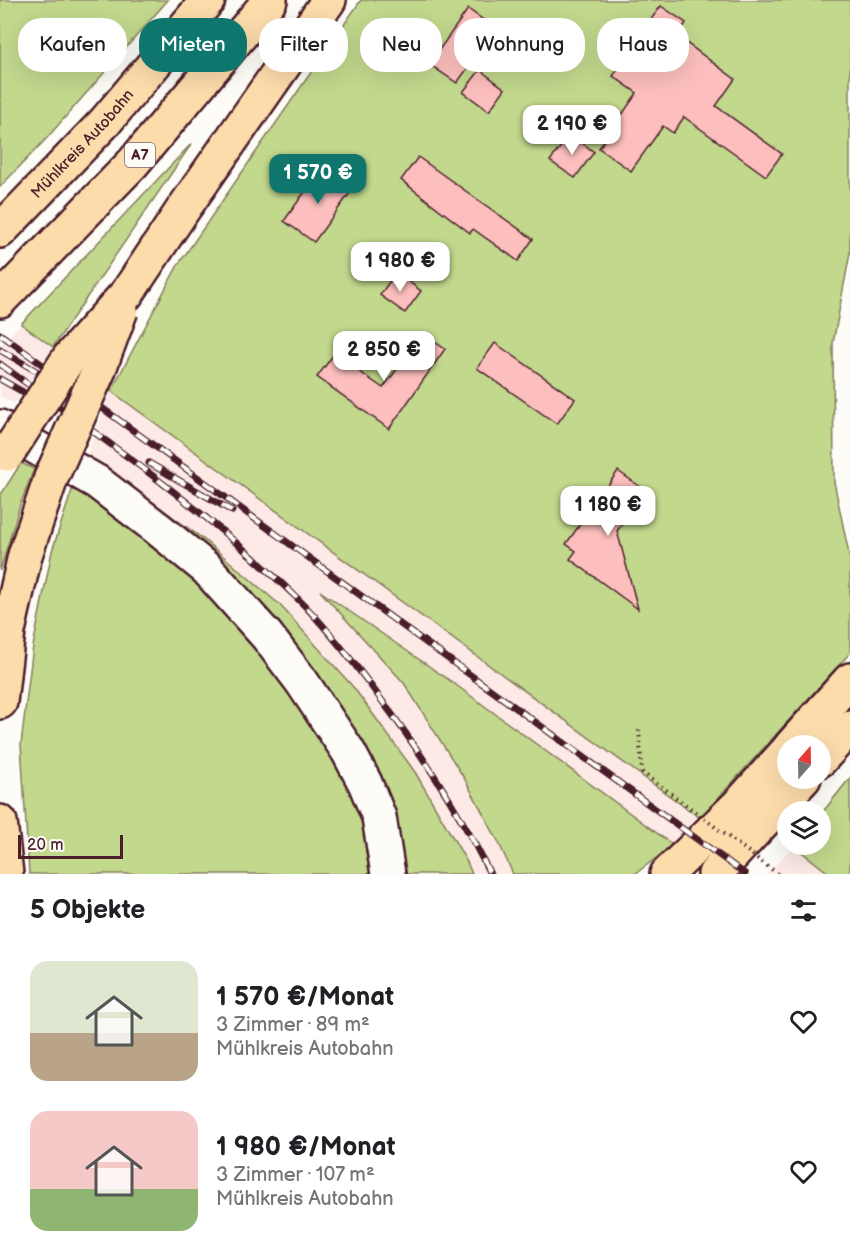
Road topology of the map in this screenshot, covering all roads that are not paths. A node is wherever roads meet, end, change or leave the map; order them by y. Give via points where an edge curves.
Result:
1 (208, 0) edge
2 (270, 0) edge
3 (328, 0) edge
4 (0, 231) edge
5 (128, 292) junction
6 (0, 300) edge
7 (2, 448) edge
8 (850, 680) edge
9 (0, 702) edge
10 (850, 727) edge
11 (801, 735) edge
12 (831, 748) edge
13 (777, 762) edge
14 (794, 789) edge
15 (0, 822) edge
16 (6, 874) edge
17 (388, 874) edge
18 (667, 874) edge
19 (716, 874) edge

1 - 4 main road, Mühlkreis Autobahn via 105,122
2 - 6 main road, A7 via 133,164
3 - 5 main road
5 - 7 main road, bridge via 69,358
5 - 9 main road, bridge via 51,478 25,555 8,631
7 - 17 lane via 97,483 207,569 267,636 348,751 379,817
8 - 11 main road
10 - 12 main road
13 - 18 main road
14 - 19 main road
15 - 16 main road

